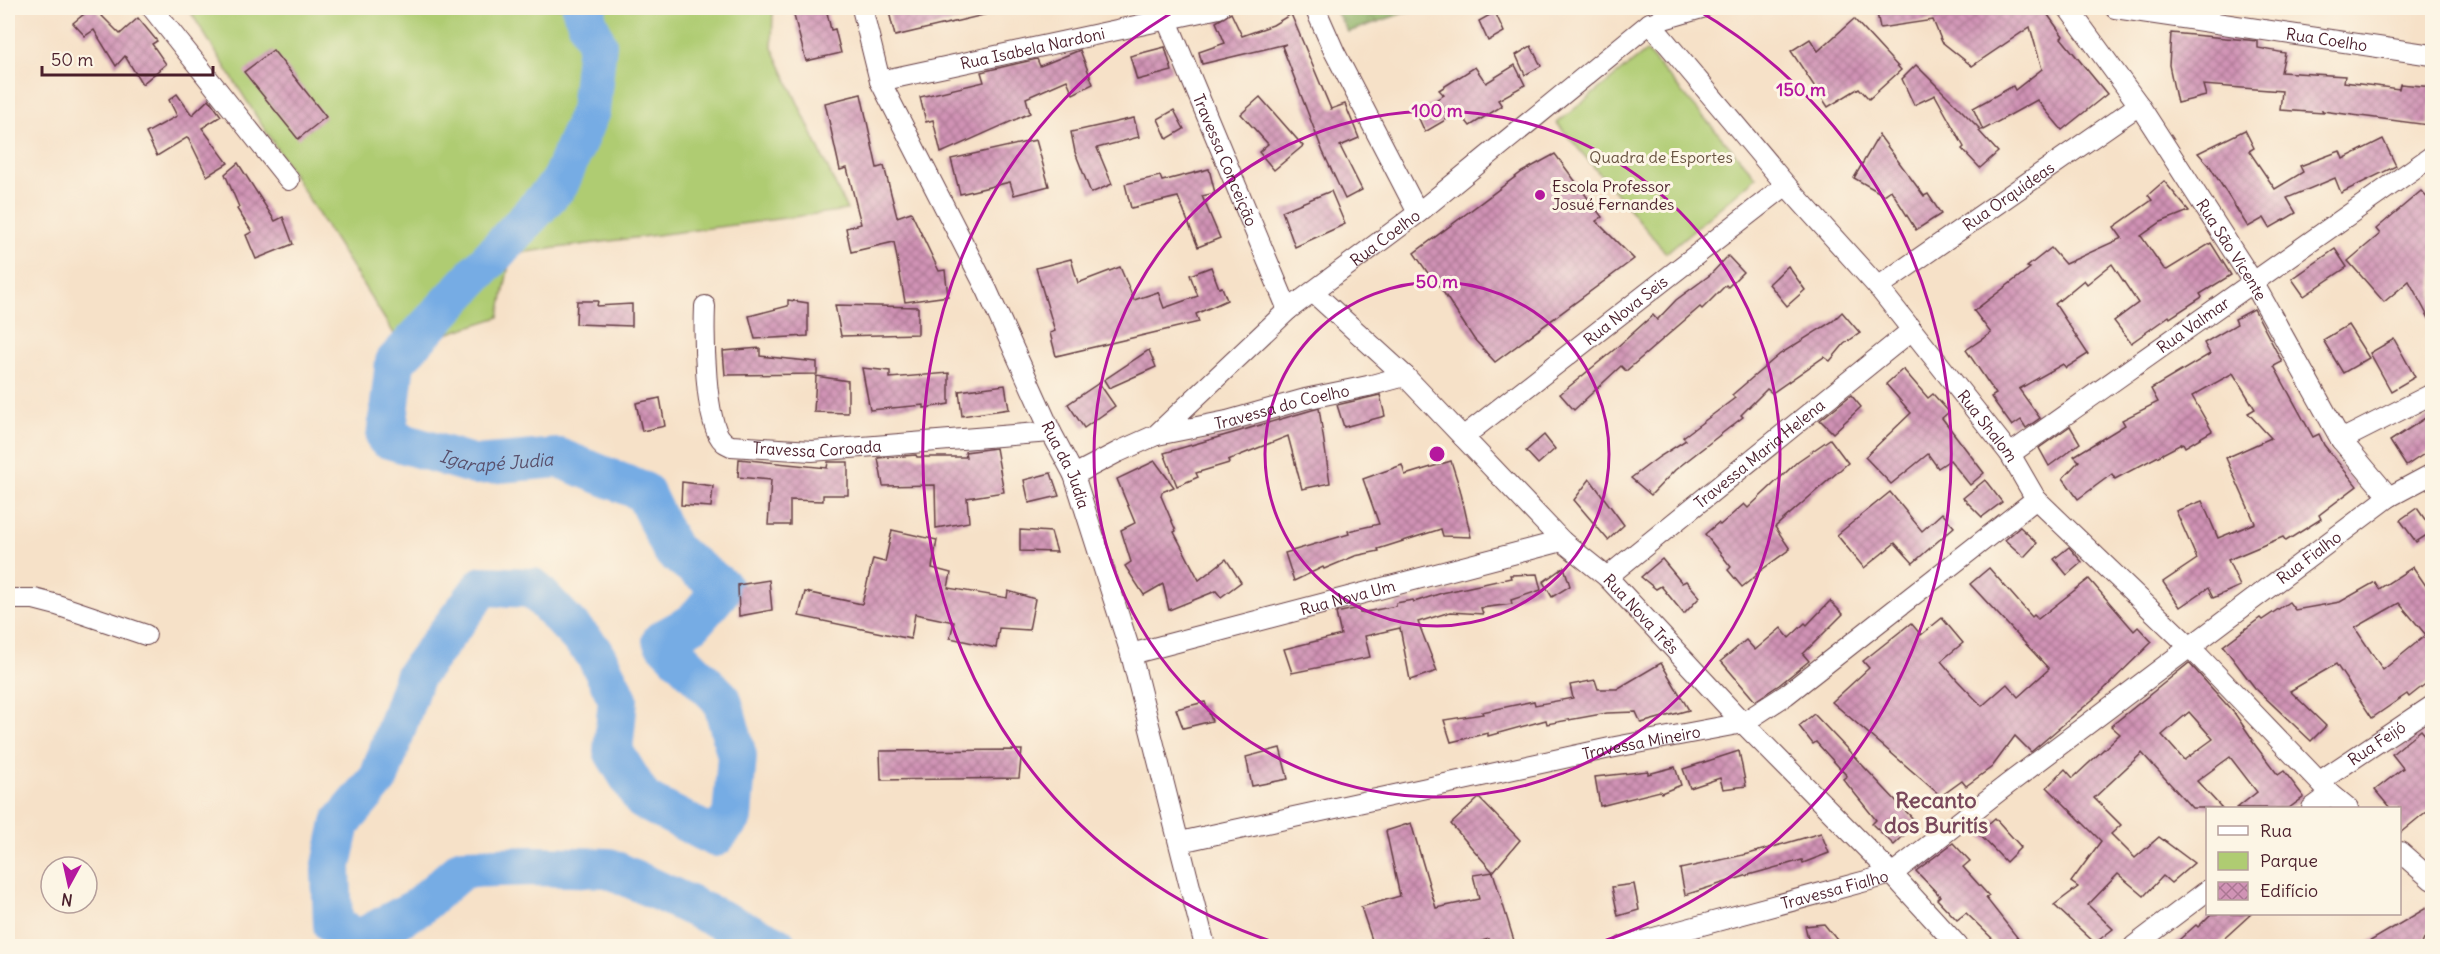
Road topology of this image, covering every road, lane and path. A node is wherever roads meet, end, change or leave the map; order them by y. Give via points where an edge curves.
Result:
1 (152, 8) edge
2 (862, 8) edge
3 (1219, 8) edge
4 (1316, 8) edge
5 (1702, 8) edge
6 (2068, 8) edge
7 (2115, 8) edge
8 (1165, 13) edge
9 (1650, 23) junction
10 (2433, 55) edge
11 (880, 81) junction
12 (2139, 105) junction
13 (2433, 156) edge
14 (289, 180) dead end
15 (1786, 185) junction
16 (1418, 213) junction
17 (2253, 282) junction
18 (1878, 287) junction
19 (1314, 292) junction
20 (705, 306) dead end
21 (1288, 310) junction
22 (1912, 330) junction
23 (1405, 376) junction
24 (2433, 394) edge
25 (1051, 432) junction
26 (1156, 435) junction
27 (1463, 437) junction
28 (2341, 440) junction
29 (2010, 454) junction
30 (2433, 474) edge
31 (1074, 475) junction
32 (2389, 497) junction
33 (2036, 499) junction
34 (1562, 541) junction
35 (1607, 578) junction
36 (8, 599) edge
37 (146, 635) dead end
38 (2190, 647) junction
39 (1131, 654) junction
40 (2433, 706) edge
41 (1743, 723) junction
42 (2326, 787) junction
43 (2313, 807) edge
44 (2347, 807) edge
45 (1180, 842) junction
46 (2401, 853) edge
47 (1892, 874) junction
48 (2433, 880) edge
49 (2206, 892) edge
50 (1205, 946) edge
51 (1624, 946) edge
52 (1959, 946) edge
53 (2134, 946) edge

1 - 14 street
2 - 11 street, Rua da Judia
3 - 8 street, Rua Isabela Nardoni
4 - 16 street via 1334,51
5 - 9 street, Rua Coelho
6 - 12 street, Rua São Vicente
7 - 10 street, Rua Coelho
8 - 11 street, Rua Isabela Nardoni
8 - 21 street, Travessa Conceição
9 - 15 street, Rua Shalom
9 - 16 street, Rua Coelho
11 - 25 street, Rua da Judia via 987,290
12 - 17 street, Rua São Vicente
12 - 18 street, Rua Orquídeas
13 - 17 street, Rua Valmar
15 - 18 street, Rua Shalom
15 - 27 street, Rua Nova Seis
16 - 19 street, Rua Coelho
17 - 28 street, Rua São Vicente
17 - 29 street, Rua Valmar
18 - 22 street, Rua Shalom
19 - 21 street, Rua Coelho
19 - 23 street, Rua Nova Três
20 - 25 street, Travessa Coroada via 704,347 712,411 717,432 731,446 812,451
21 - 26 street, Rua Coelho
22 - 29 street, Rua Shalom
22 - 35 street, Travessa Maria Helena
23 - 26 street, Travessa do Coelho
23 - 27 street, Rua Nova Três
24 - 28 street
25 - 31 street, Rua da Judia
26 - 31 street, Rua Coelho
27 - 34 street, Rua Nova Três
28 - 32 street, Rua São Vicente
29 - 33 street, Rua Shalom
30 - 32 street, Rua Fialho
31 - 39 street, Rua da Judia
32 - 38 street, Rua Fialho
33 - 38 street, Rua Shalom
33 - 41 street, Travessa Mineiro via 1786,695
34 - 35 street, Rua Nova Três
34 - 39 street, Rua Nova Um
35 - 41 street, Rua Nova Três
36 - 37 street via 34,599
38 - 42 street, Rua Shalom
38 - 47 street, Travessa Fialho
39 - 45 street, Rua da Judia
40 - 42 street, Rua Feijó
41 - 45 street, Travessa Mineiro via 1610,748
41 - 47 street, Rua Nova Três
42 - 43 street, Rua Feijó
42 - 44 street, Rua Shalom
45 - 50 street, Rua da Judia
46 - 48 street
47 - 51 street, Travessa Fialho
47 - 52 street, Rua Nova Três
49 - 53 street

